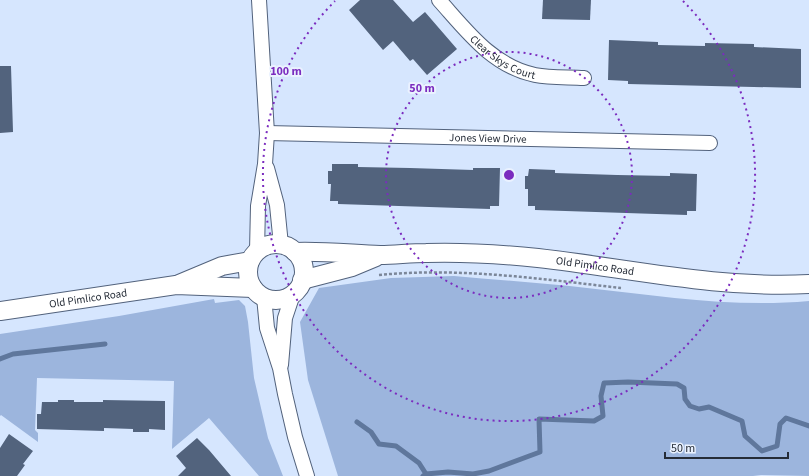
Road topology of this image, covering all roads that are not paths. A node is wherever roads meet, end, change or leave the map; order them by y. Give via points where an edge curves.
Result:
1 (259, 0) edge
2 (439, 0) edge
3 (584, 78) dead end
4 (267, 133) junction
5 (710, 143) dead end
6 (265, 164) junction
7 (288, 248) junction
8 (381, 255) junction
9 (253, 256) junction
10 (809, 284) edge
11 (176, 285) junction
12 (298, 287) junction
13 (258, 293) junction
14 (0, 310) edge
15 (280, 368) junction
16 (307, 476) edge

1 - 4 street
2 - 3 street, Clear Skys Court via 491,55 510,66 535,75
4 - 5 street, Jones View Drive
4 - 6 street
6 - 7 street
6 - 9 street
7 - 8 street, Old Pimlico Road
7 - 9 street via 268,245
7 - 12 street via 299,257 303,268
8 - 10 street, Old Pimlico Road via 478,253 750,285
8 - 12 street, Old Pimlico Road
9 - 11 street, Old Pimlico Road
9 - 13 street via 248,275
11 - 13 street, Old Pimlico Road
11 - 14 street, Old Pimlico Road
12 - 13 street via 282,299 276,300
12 - 15 street via 285,318
13 - 15 street
15 - 16 street

